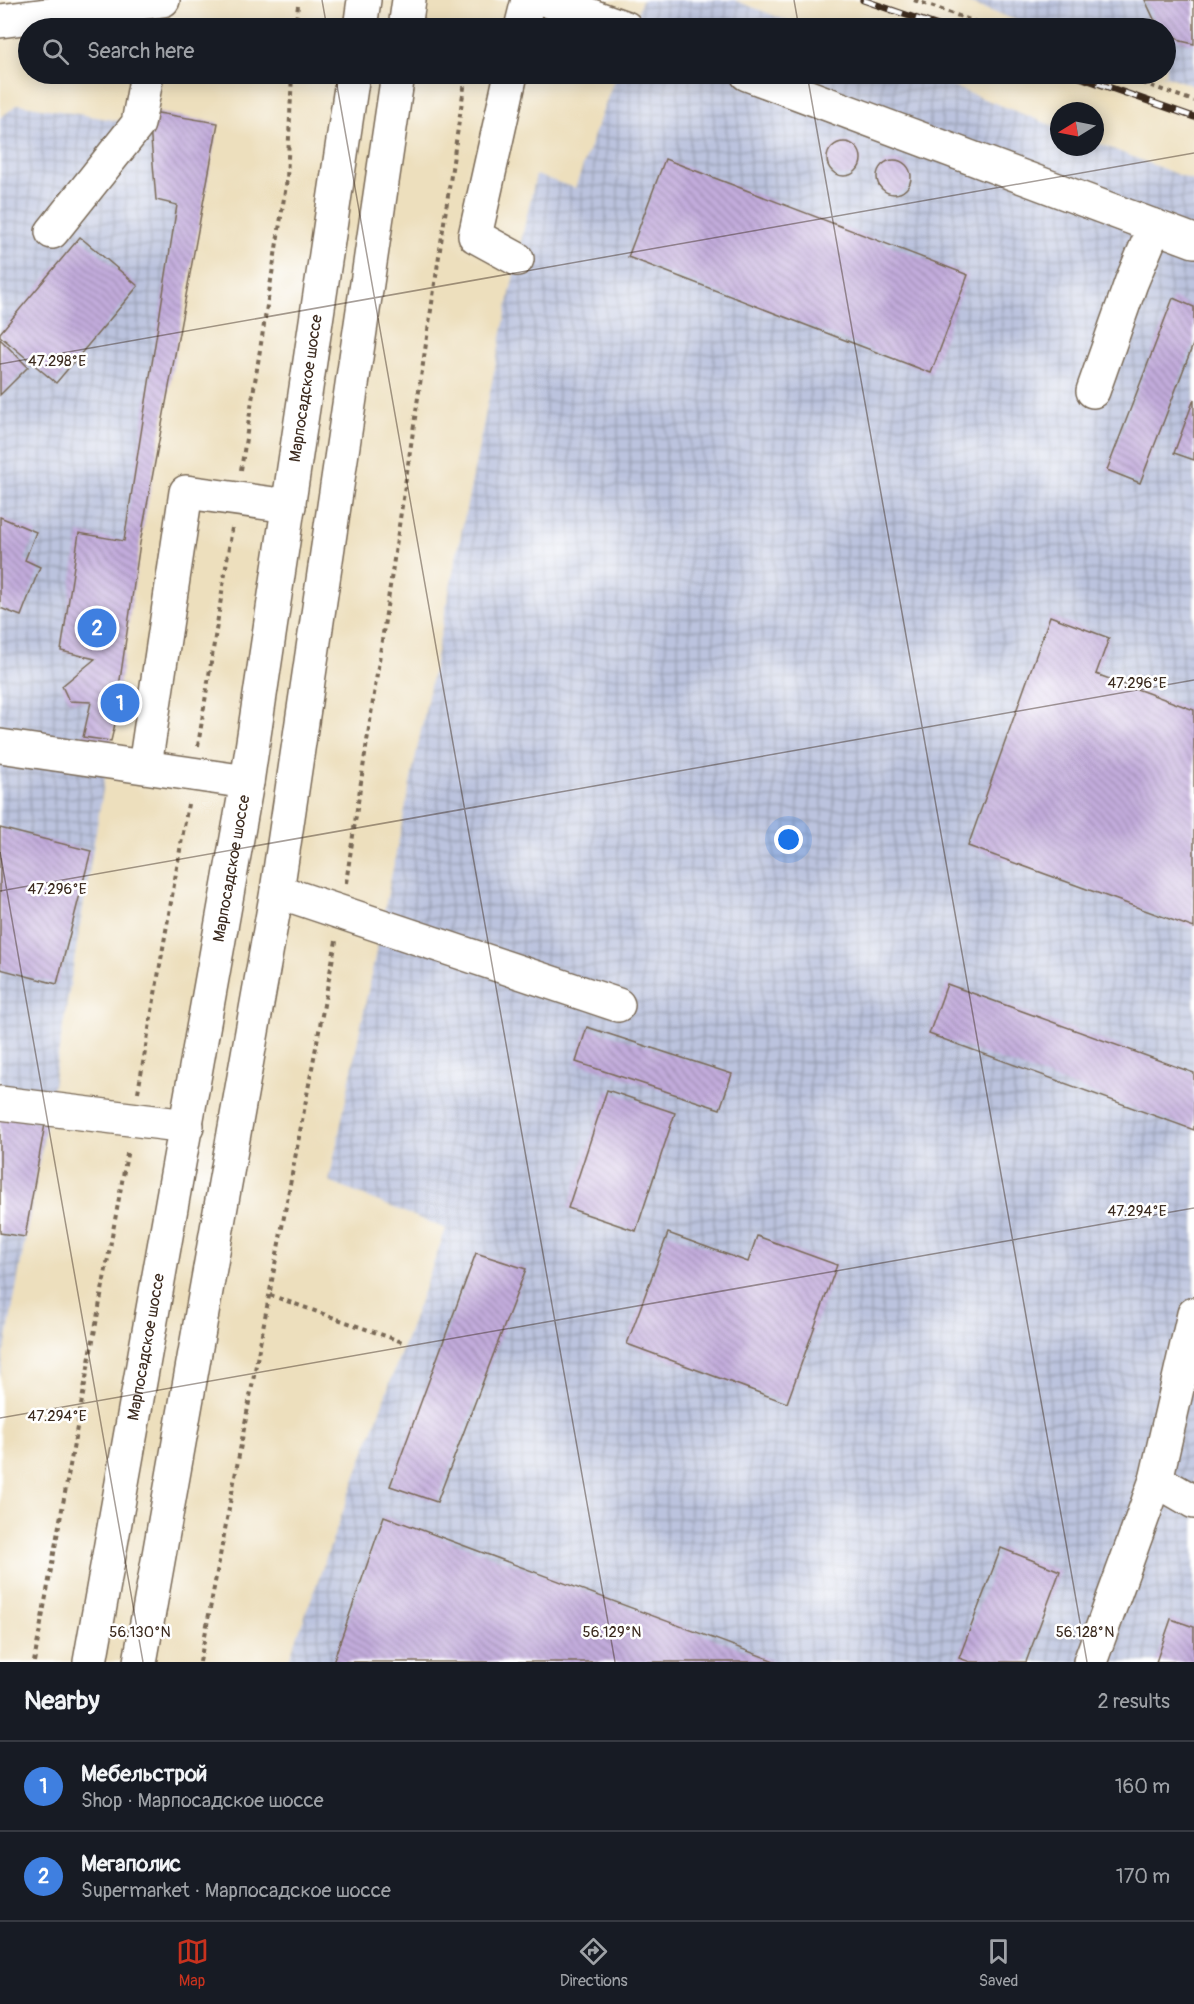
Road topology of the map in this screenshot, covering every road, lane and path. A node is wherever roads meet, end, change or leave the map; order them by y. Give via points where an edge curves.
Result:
1 (162, 0) edge
2 (364, 0) edge
3 (409, 0) edge
4 (528, 0) edge
5 (546, 0) edge
6 (914, 0) edge
7 (298, 6) dead end
8 (158, 18) edge
9 (296, 18) edge
10 (361, 18) edge
11 (406, 18) edge
12 (524, 18) edge
13 (597, 18) edge
14 (965, 18) edge
15 (1, 20) edge
16 (145, 84) edge
17 (291, 84) edge
18 (352, 84) edge
19 (397, 84) edge
20 (465, 84) edge
21 (509, 84) edge
22 (774, 84) edge
23 (1146, 84) edge
24 (1194, 101) edge
25 (1155, 226) junction
26 (52, 232) dead end
27 (1194, 241) edge
28 (517, 259) dead end
29 (1093, 391) dead end
30 (239, 479) dead end
31 (289, 506) junction
32 (233, 520) dead end
33 (200, 729) dead end
34 (0, 746) edge
35 (145, 766) junction
36 (248, 782) junction
37 (189, 796) dead end
38 (346, 886) dead end
39 (277, 891) junction
40 (337, 936) dead end
41 (618, 1005) dead end
42 (0, 1102) edge
43 (136, 1102) dead end
44 (187, 1126) junction
45 (129, 1142) dead end
46 (270, 1295) junction
47 (1194, 1314) edge
48 (405, 1342) dead end
49 (1156, 1480) junction
50 (1194, 1502) edge
51 (34, 1662) edge
52 (90, 1662) edge
53 (140, 1662) edge
54 (200, 1662) edge
55 (1090, 1662) edge

1 - 8 main road
1 - 15 main road
2 - 10 main road
3 - 11 main road
4 - 12 main road
5 - 13 main road
6 - 14 path
7 - 9 path
16 - 26 main road via 138,124
17 - 30 path via 286,179
18 - 31 main road, Марпосадское шоссе
19 - 39 main road
20 - 38 path
21 - 28 main road via 475,236
22 - 25 main road
23 - 24 path
25 - 27 main road
25 - 29 main road
31 - 35 main road via 186,492
31 - 36 main road, Марпосадское шоссе
32 - 33 path
34 - 35 main road
35 - 36 main road
36 - 44 main road, Марпосадское шоссе
37 - 43 path
39 - 41 main road
39 - 53 main road
40 - 46 path
42 - 44 main road
44 - 52 main road, Марпосадское шоссе
45 - 51 path
46 - 48 path
46 - 54 path
47 - 49 main road
49 - 50 main road
49 - 55 main road

